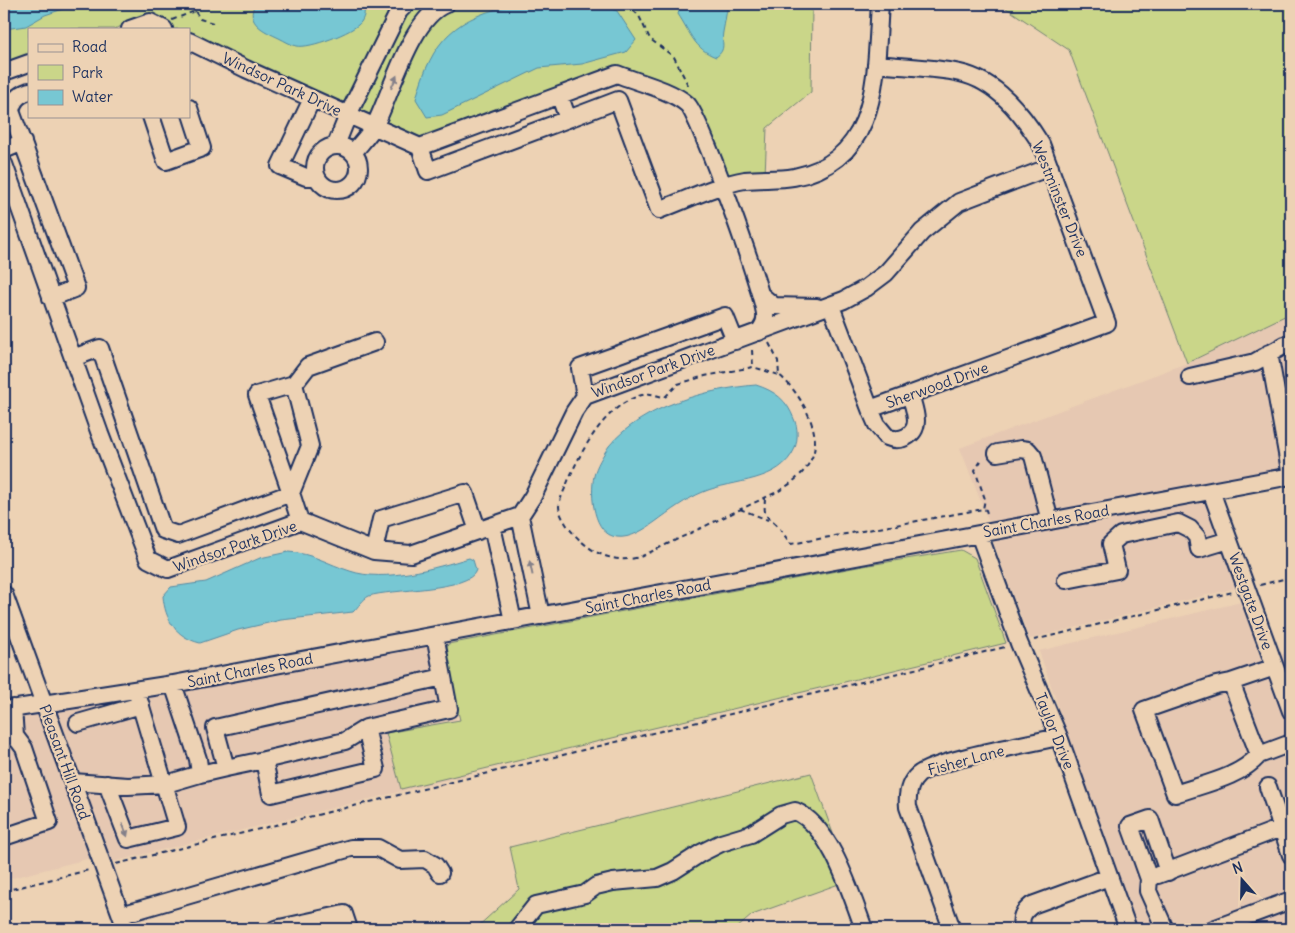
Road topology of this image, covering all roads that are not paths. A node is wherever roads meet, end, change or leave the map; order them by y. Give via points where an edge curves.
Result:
1 (406, 4) edge
2 (446, 4) edge
3 (880, 4) edge
4 (133, 28) edge
5 (163, 28) edge
6 (190, 41) edge
7 (28, 63) edge
8 (876, 64) junction
9 (4, 72) edge
10 (28, 91) edge
11 (560, 97) junction
12 (312, 99) junction
13 (190, 111) edge
14 (348, 115) junction
15 (152, 118) edge
16 (568, 119) junction
17 (374, 126) junction
18 (23, 142) junction
19 (336, 145) junction
20 (420, 147) junction
21 (4, 150) edge
22 (353, 153) junction
23 (4, 164) edge
24 (1050, 167) junction
25 (316, 177) junction
26 (722, 187) junction
27 (762, 296) junction
28 (51, 298) junction
29 (831, 306) junction
30 (1107, 323) joint
31 (764, 335) junction
32 (735, 341) junction
33 (375, 342) dead end
34 (1291, 343) edge
35 (1269, 353) junction
36 (73, 358) junction
37 (1190, 377) dead end
38 (294, 384) junction
39 (910, 394) junction
40 (585, 396) junction
41 (870, 409) junction
42 (997, 453) dead end
43 (1291, 476) edge
44 (1211, 491) junction
45 (290, 493) junction
46 (152, 495) junction
47 (127, 504) junction
48 (520, 516) junction
49 (300, 521) junction
50 (1050, 521) junction
51 (485, 528) junction
52 (985, 533) junction
53 (1229, 540) junction
54 (374, 551) junction
55 (1066, 580) dead end
56 (4, 594) edge
57 (541, 616) junction
58 (513, 621) junction
59 (435, 635) junction
60 (1275, 667) junction
61 (443, 677) junction
62 (1231, 682) junction
63 (173, 684) junction
64 (1287, 685) edge
65 (139, 697) junction
66 (44, 704) junction
67 (8, 709) edge
68 (1291, 711) edge
69 (78, 723) dead end
70 (366, 728) junction
71 (9, 737) edge
72 (1059, 737) junction
73 (1291, 742) edge
74 (1259, 754) junction
75 (264, 760) junction
76 (226, 768) junction
77 (200, 774) junction
78 (73, 782) junction
79 (107, 784) junction
80 (166, 784) junction
81 (1268, 787) dead end
82 (1287, 830) edge
83 (4, 837) edge
84 (1291, 855) edge
85 (1168, 872) junction
86 (440, 873) dead end
87 (1109, 877) junction
88 (1149, 879) junction
89 (1291, 900) edge
90 (123, 922) edge
91 (275, 929) edge
92 (349, 929) edge
93 (517, 929) edge
94 (864, 929) edge
95 (952, 929) edge
96 (1023, 929) edge
97 (1128, 929) edge
98 (1165, 929) edge
99 (1213, 929) edge

1 - 14 street, Windsor Park Drive via 399,11
17 -> 2 street via 417,30 428,15
3 - 8 street
4 - 5 street via 150,22
6 - 12 street, Windsor Park Drive
7 - 9 street
8 - 24 street, Westminster Drive via 961,73 985,84 1007,99 1026,121 1041,144
8 - 26 street via 867,118 846,152 823,168 795,177 745,180
10 - 18 street via 20,94 11,111
11 - 16 street
11 - 20 street
11 - 26 street via 617,74 673,96 687,104 696,115
12 - 14 street, Windsor Park Drive
12 - 25 street via 280,166 306,177
13 - 15 street via 202,148 166,161
14 - 17 street, Windsor Park Drive
14 - 19 street
16 - 20 street via 428,171
16 - 26 street via 618,100 658,210
17 - 20 street, Windsor Park Drive
17 - 22 street
18 - 21 street
18 - 28 street via 76,288
19 - 22 street
19 - 25 street via 324,149 316,159
22 - 25 street via 359,170 349,186 331,189
23 - 28 street, Windsor Park Drive
24 - 29 street, Windsor Park Drive via 959,202 922,232 886,272 866,288
24 - 30 street, Westminster Drive
26 - 27 street
27 - 29 street via 774,306
27 - 31 street
28 - 36 street, Windsor Park Drive
29 - 31 street, Windsor Park Drive
29 - 41 street, Sherwood Drive
30 - 39 street, Sherwood Drive
31 - 32 street, Windsor Park Drive
32 - 40 street, Windsor Park Drive
32 - 40 street via 725,316 580,368
33 - 38 street via 308,366
34 - 35 street
35 - 37 street via 1255,362
35 - 43 street
36 - 46 street via 100,348
36 - 47 street, Windsor Park Drive
38 - 45 street via 310,446
38 - 45 street via 257,395
39 - 41 street, Sherwood Drive
39 - 41 street via 916,425 913,432 901,439 887,437
40 - 48 street, Windsor Park Drive
42 - 50 street via 1021,449 1028,450 1033,456
43 - 44 street, Saint Charles Road
44 - 50 street, Saint Charles Road
44 - 53 street, Westgate Drive
45 - 46 street via 178,535 163,530
45 - 49 street
46 - 47 street
47 - 49 street, Windsor Park Drive via 148,559 168,569
48 - 51 street, Windsor Park Drive
57 -> 48 street
49 - 54 street, Windsor Park Drive
50 - 52 street, Saint Charles Road
51 - 54 street, Windsor Park Drive via 411,554
51 - 54 street via 464,493 381,519
51 - 58 street
52 - 57 street, Saint Charles Road
52 - 72 street, Taylor Drive via 1019,643
53 - 55 street via 1199,548 1194,533 1178,523 1121,535 1111,544 1117,570
53 - 60 street, Westgate Drive
56 - 66 street, Pleasant Hill Road
57 - 58 street, Saint Charles Road
58 - 59 street, Saint Charles Road
59 - 61 street
59 - 63 street, Saint Charles Road
60 - 62 street
60 - 64 street, Westgate Drive
61 - 70 street via 449,709
61 - 76 street via 215,728
62 - 74 street
62 - 74 street via 1144,710 1175,794 1236,772 1251,764
63 - 65 street, Saint Charles Road
63 - 77 street
64 - 68 street, Westgate Drive
65 - 66 street, Saint Charles Road
65 - 69 street
65 - 80 street
66 - 67 street, Saint Charles Road
66 - 78 street, Pleasant Hill Road
67 - 71 street
70 - 75 street via 345,740
70 - 75 street via 376,769 271,794
71 - 83 street via 24,748 49,822
72 - 87 street, Taylor Drive
72 - 95 street, Fisher Lane via 935,766 916,776 911,784 908,807
73 - 74 street
75 - 76 street
76 - 77 street
77 - 80 street
78 - 79 street
78 - 90 street, Pleasant Hill Road
79 - 80 street
79 -> 80 street via 128,839 177,827
81 - 82 street
82 - 84 street
82 - 85 street
85 - 88 street
85 - 88 street via 1150,819 1130,826
86 - 90 street via 425,859 400,860 378,848 351,848
87 - 96 street via 1032,905 1021,917
87 - 97 street, Taylor Drive
88 - 98 street via 1148,891
89 - 99 street
91 - 92 street via 344,914
93 - 94 street via 536,905 585,894 596,886 613,882 657,878 714,846 751,834 795,810 807,816 840,864

